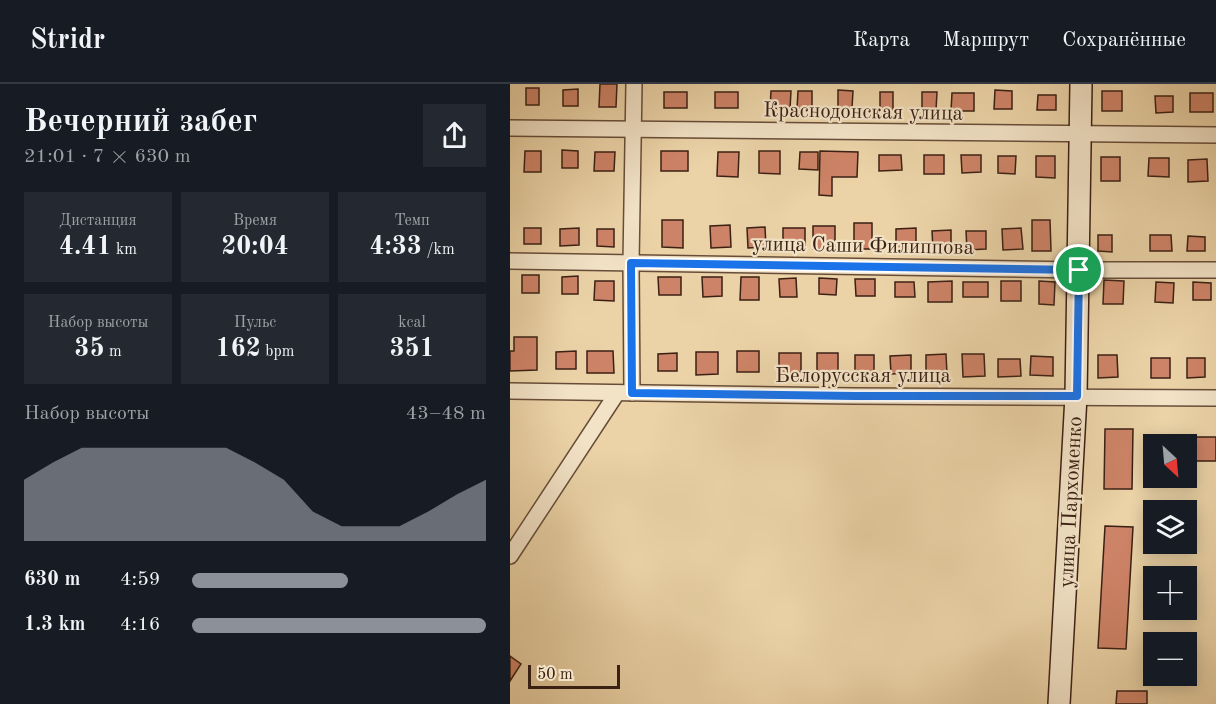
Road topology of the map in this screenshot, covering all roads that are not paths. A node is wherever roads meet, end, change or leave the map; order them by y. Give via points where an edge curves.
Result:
1 (634, 84) edge
2 (1081, 84) edge
3 (510, 128) edge
4 (633, 130) junction
5 (1081, 134) junction
6 (1216, 135) edge
7 (510, 261) edge
8 (631, 263) junction
9 (1079, 270) junction
10 (1216, 270) edge
11 (510, 391) edge
12 (624, 393) junction
13 (1077, 396) junction
14 (1216, 398) edge
15 (510, 556) edge
16 (1059, 704) edge

1 - 4 street
2 - 5 street, улица Пархоменко
3 - 4 street, Краснодонская улица
4 - 5 street, Краснодонская улица
4 - 8 street
5 - 6 street, Краснодонская улица
5 - 9 street, улица Пархоменко
7 - 8 street, улица Саши Филиппова
8 - 9 street, улица Саши Филиппова
8 - 12 street
9 - 10 street, улица Саши Филиппова
9 - 13 street, улица Пархоменко
11 - 12 street, Белорусская улица
12 - 13 street, Белорусская улица
12 - 15 street
13 - 14 street, Белорусская улица
13 - 16 street, улица Пархоменко

